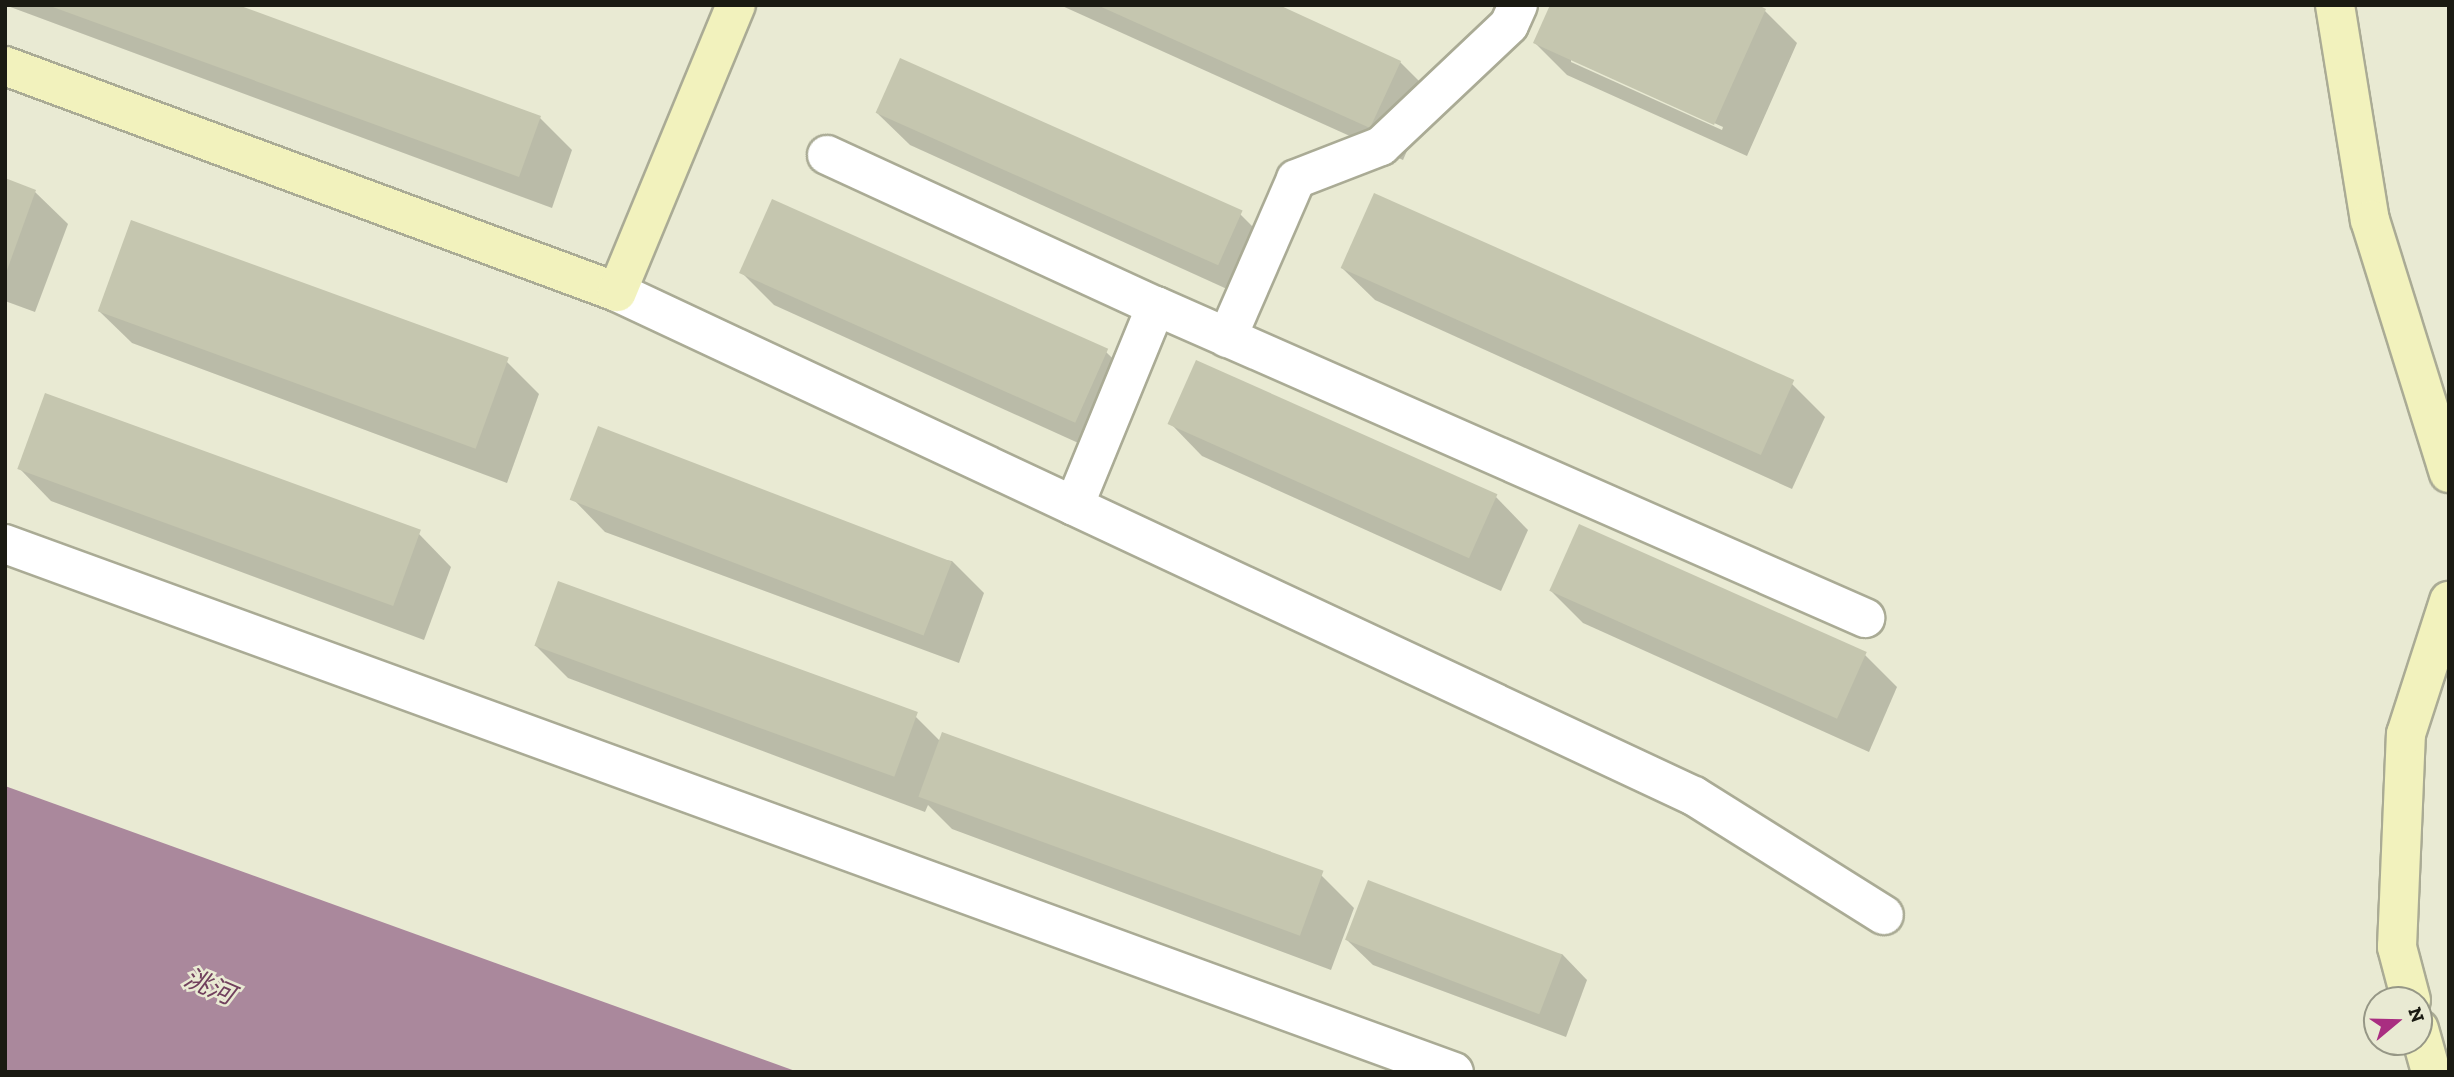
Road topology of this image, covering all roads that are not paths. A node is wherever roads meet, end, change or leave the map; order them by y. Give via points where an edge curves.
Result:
1 (736, 5) edge
2 (1518, 5) edge
3 (2334, 5) edge
4 (5, 66) edge
5 (827, 155) dead end
6 (617, 292) junction
7 (1156, 306) junction
8 (1227, 338) junction
9 (2449, 473) edge
10 (1074, 506) junction
11 (5, 544) edge
12 (2449, 601) edge
13 (1865, 618) dead end
14 (1884, 915) dead end
15 (2407, 986) edge
16 (1454, 1072) edge

1 - 6 street
2 - 8 street via 1509,25 1381,146 1296,179
3 - 9 street via 2370,220
4 - 6 street
5 - 7 street
6 - 10 street
7 - 8 street
7 - 10 street
8 - 13 street
10 - 14 street via 1694,796
11 - 16 street
12 - 15 street via 2406,734 2397,947

